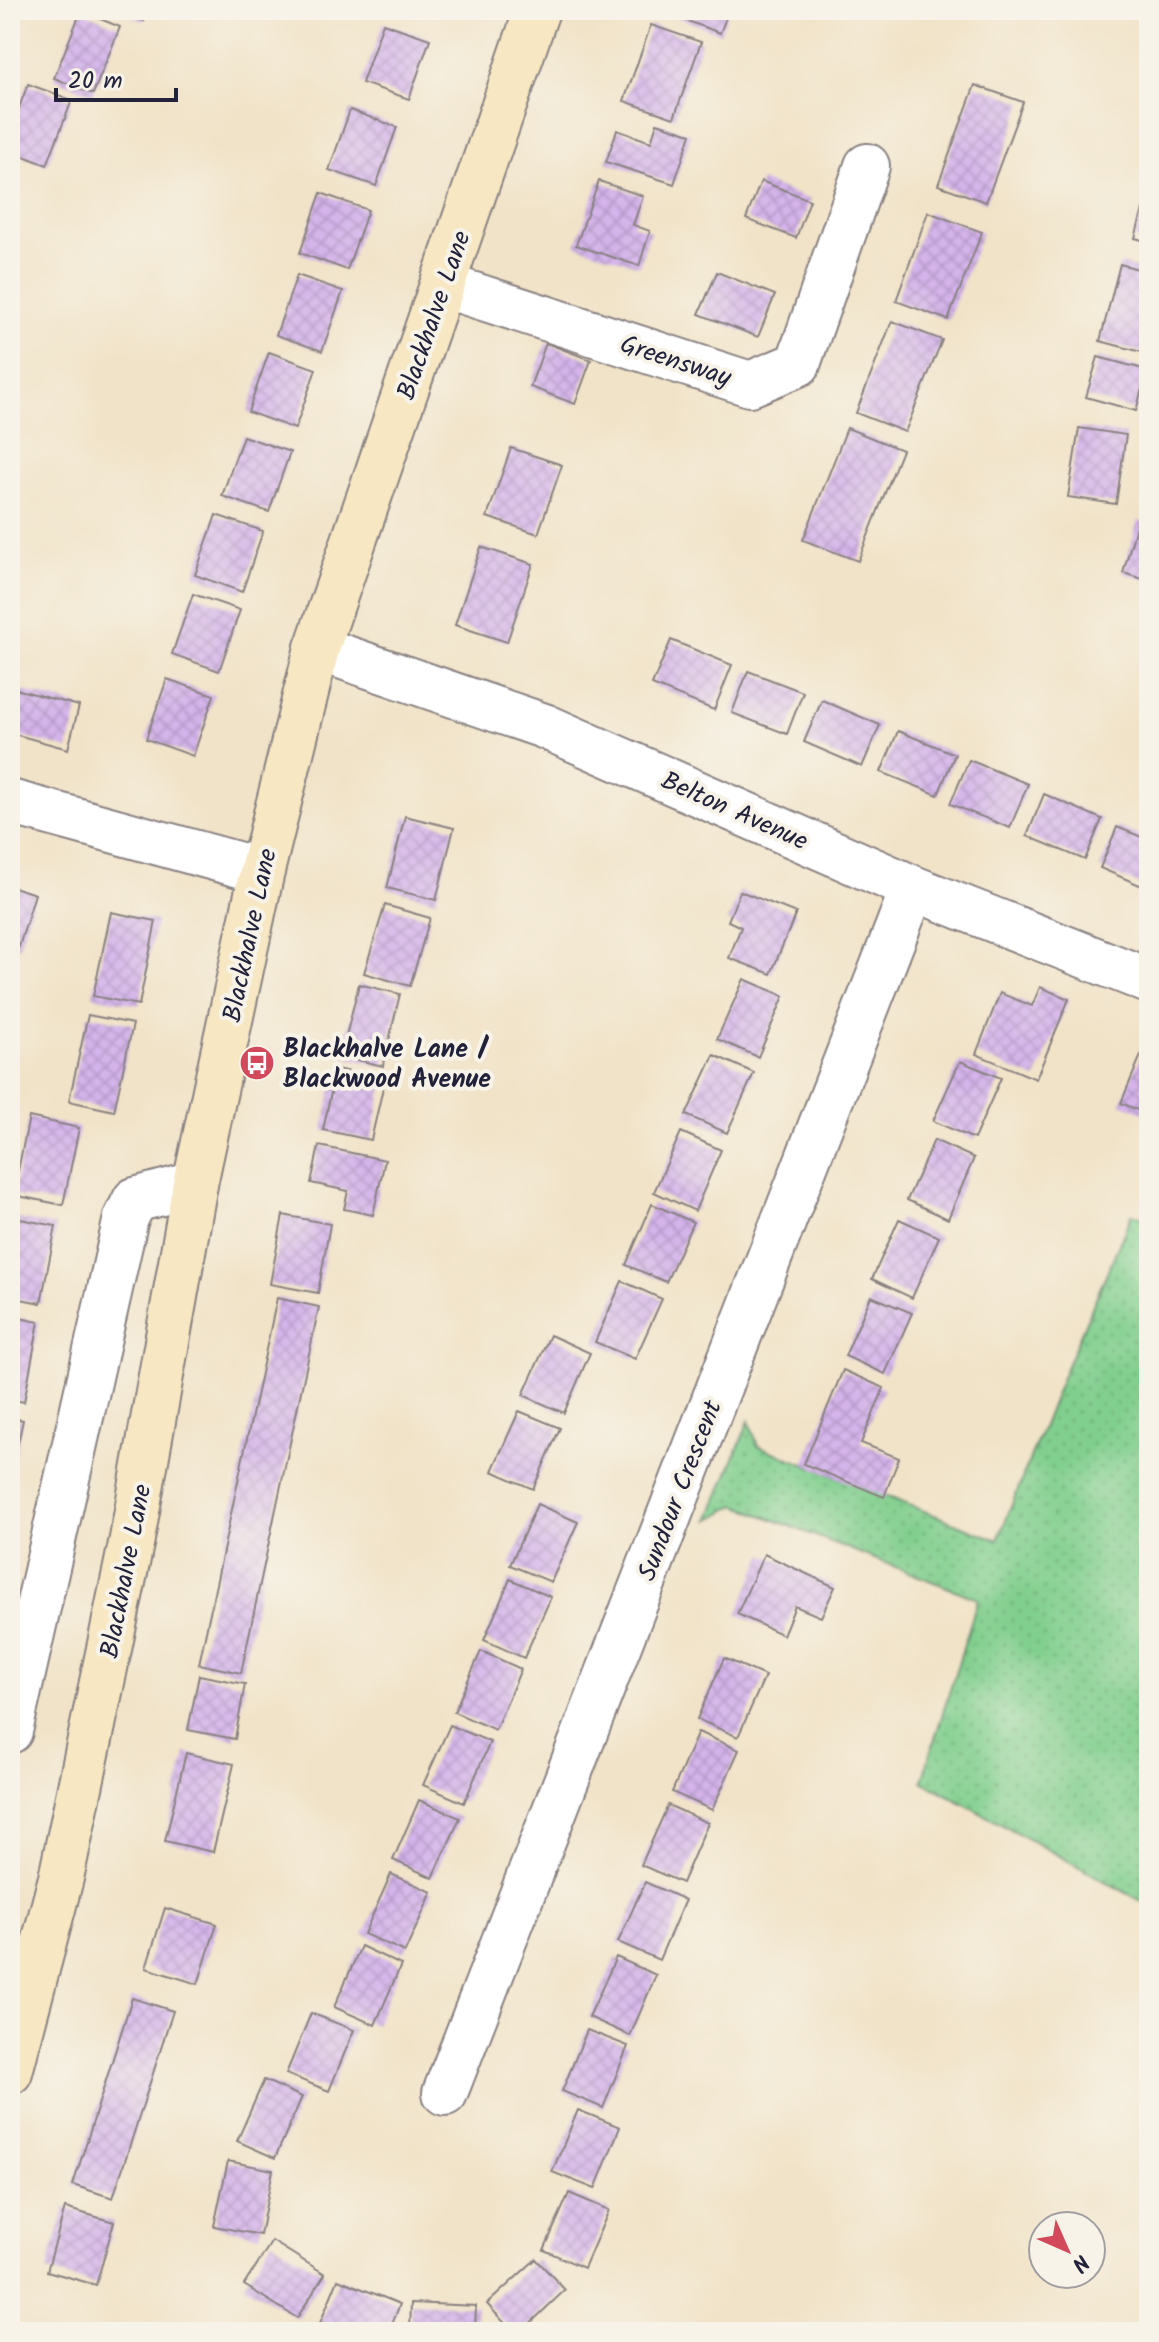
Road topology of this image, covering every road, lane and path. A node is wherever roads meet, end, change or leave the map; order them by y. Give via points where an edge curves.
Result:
1 (537, 10) edge
2 (867, 166) dead end
3 (443, 285) junction
4 (317, 648) junction
5 (10, 802) edge
6 (262, 871) junction
7 (913, 888) junction
8 (1149, 981) edge
9 (195, 1184) junction
10 (10, 1731) edge
11 (10, 2072) edge
12 (445, 2093) dead end

1 - 3 main road, Blackhalve Lane
2 - 3 street, Greensway via 798,364 750,384
3 - 4 main road, Blackhalve Lane
4 - 6 main road, Blackhalve Lane
4 - 7 street, Belton Avenue via 544,726
5 - 6 street
6 - 9 main road, Blackhalve Lane
7 - 8 street, Belton Avenue
7 - 12 street, Sundour Crescent
9 - 10 street via 135,1200 126,1218
9 - 11 main road, Blackhalve Lane via 95,1720 61,1878

